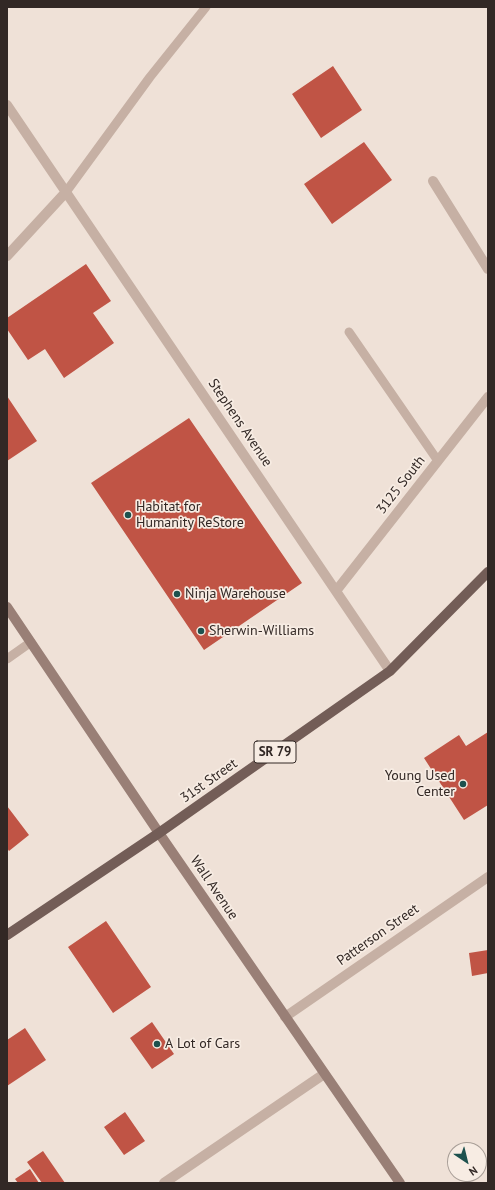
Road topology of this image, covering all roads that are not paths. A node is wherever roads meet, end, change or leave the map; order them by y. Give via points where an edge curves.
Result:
1 (206, 7) edge
2 (7, 105) edge
3 (433, 181) dead end
4 (66, 192) junction
5 (7, 256) edge
6 (488, 269) edge
7 (349, 332) dead end
8 (488, 397) edge
9 (438, 461) junction
10 (488, 572) edge
11 (336, 591) junction
12 (7, 608) edge
13 (31, 642) junction
14 (7, 659) edge
15 (390, 671) junction
16 (159, 833) junction
17 (488, 877) edge
18 (7, 935) edge
19 (285, 1017) junction
20 (324, 1074) junction
21 (164, 1183) edge
22 (400, 1183) edge

1 - 4 lane
2 - 4 street, Stephens Avenue
3 - 6 street
4 - 5 street
4 - 11 street, Stephens Avenue
7 - 9 lane
8 - 9 street, 3125 South
9 - 11 street, 3125 South
10 - 15 main road, 31st Street / SR 79
11 - 15 street, Stephens Avenue
12 - 13 main road, Wall Avenue
13 - 14 lane
13 - 16 main road, Wall Avenue
15 - 16 main road, 31st Street / SR 79
16 - 18 main road, 31st Street / SR 79
16 - 19 main road, Wall Avenue
17 - 19 street, Patterson Street
19 - 20 main road, Wall Avenue
20 - 21 street
20 - 22 main road, Wall Avenue

